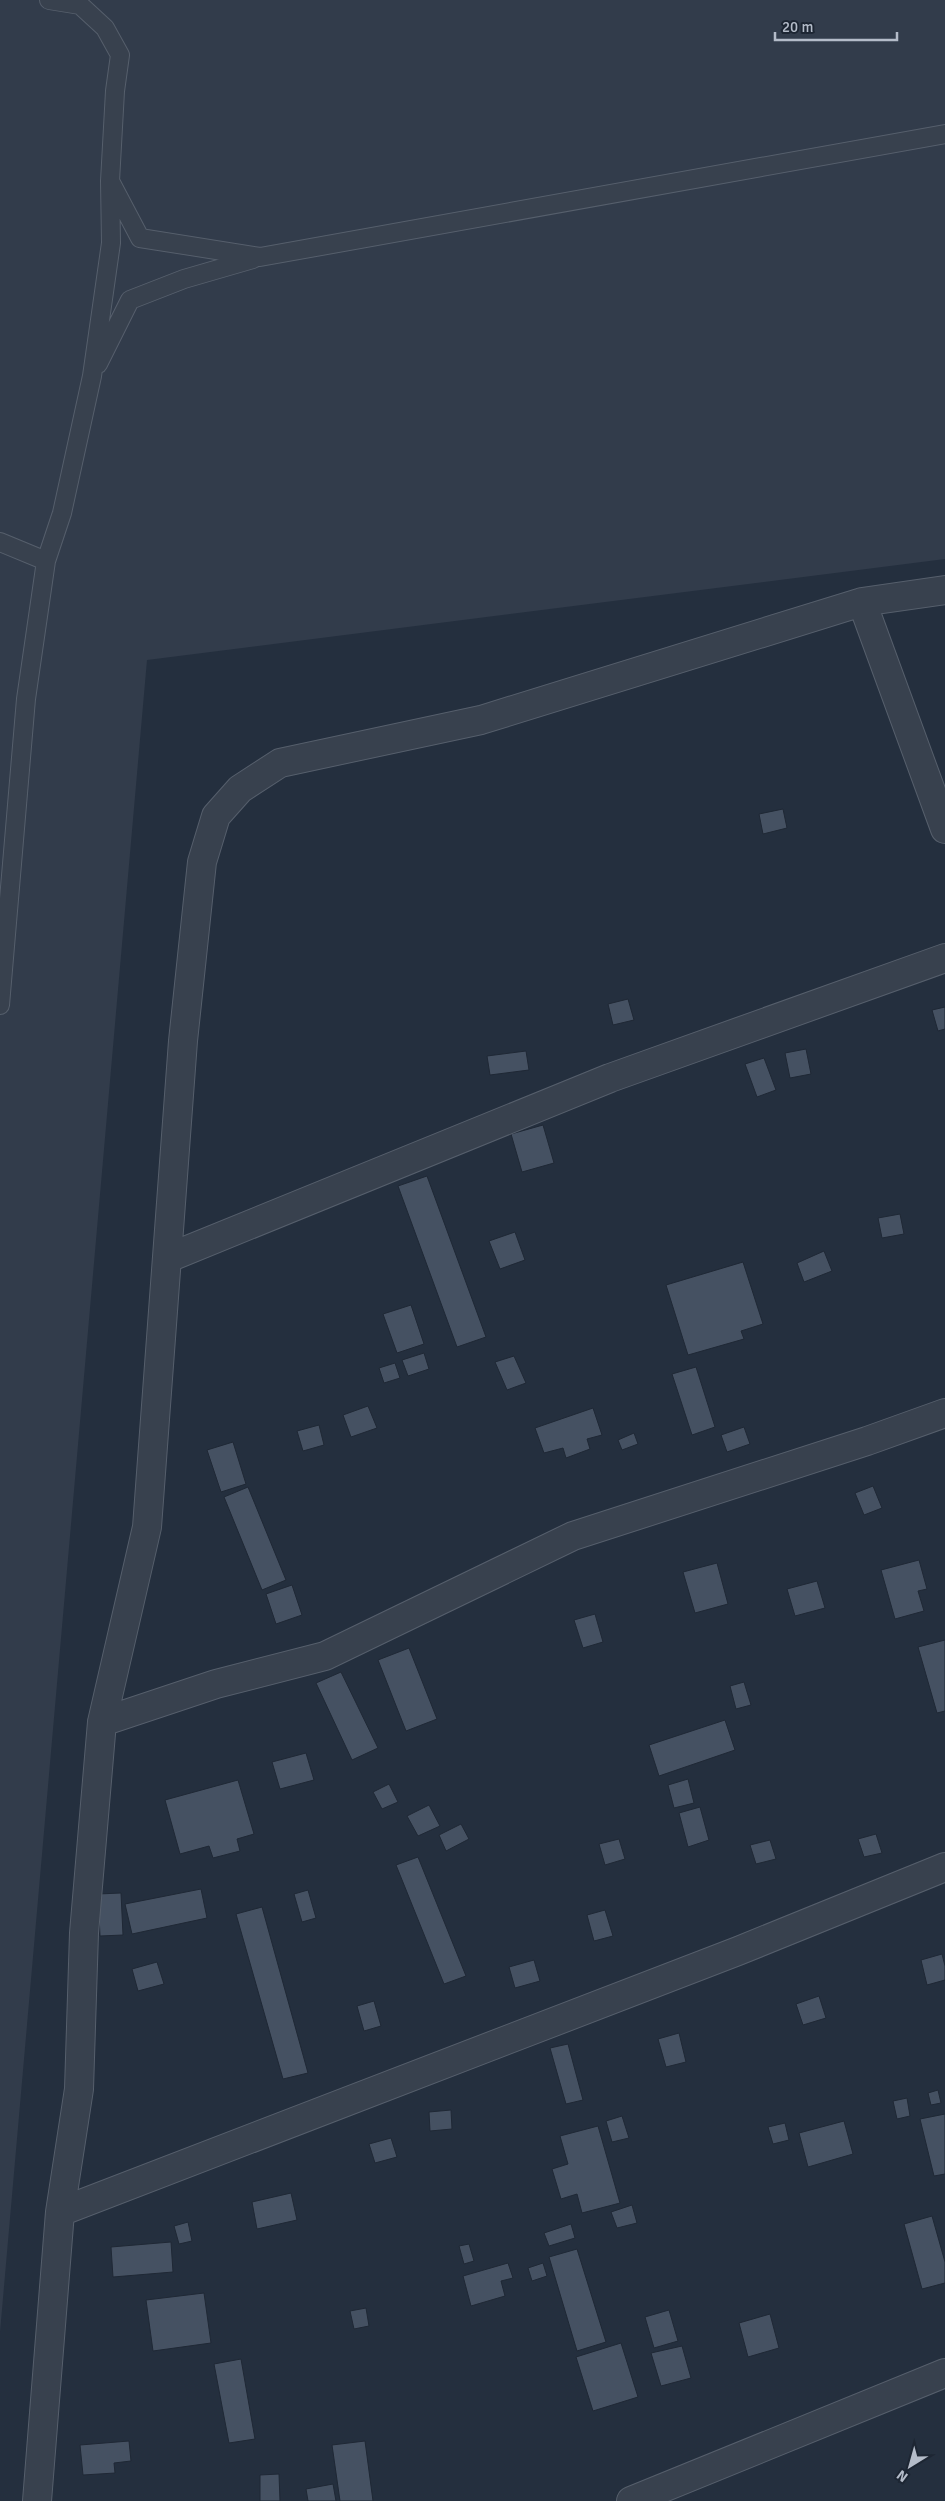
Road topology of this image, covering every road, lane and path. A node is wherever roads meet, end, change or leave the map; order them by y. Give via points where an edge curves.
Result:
1 (49, 0) edge
2 (942, 136) edge
3 (110, 181) junction
4 (260, 257) junction
5 (92, 376) junction
6 (0, 542) edge
7 (46, 561) junction
8 (945, 590) edge
9 (862, 602) junction
10 (945, 829) edge
11 (945, 958) edge
12 (0, 1005) edge
13 (168, 1258) junction
14 (945, 1413) edge
15 (102, 1722) junction
16 (945, 1868) edge
17 (60, 2212) junction
18 (945, 2372) edge
19 (37, 2501) edge
20 (631, 2501) edge

1 - 3 lane via 80,5 104,28 120,55
2 - 4 lane
3 - 4 lane via 140,238
3 - 5 lane via 111,242
4 - 5 lane via 184,279 130,300
5 - 7 lane via 62,513
6 - 7 lane
7 - 12 lane via 26,699
8 - 9 street
9 - 10 street
9 - 13 street via 481,720 280,763 240,789 216,816 202,862 184,1041
11 - 13 street via 610,1078
13 - 15 street via 147,1527
14 - 15 street via 574,1536 325,1656 216,1684
15 - 17 street via 84,1933 79,2089
16 - 17 street
17 - 19 street
18 - 20 street

